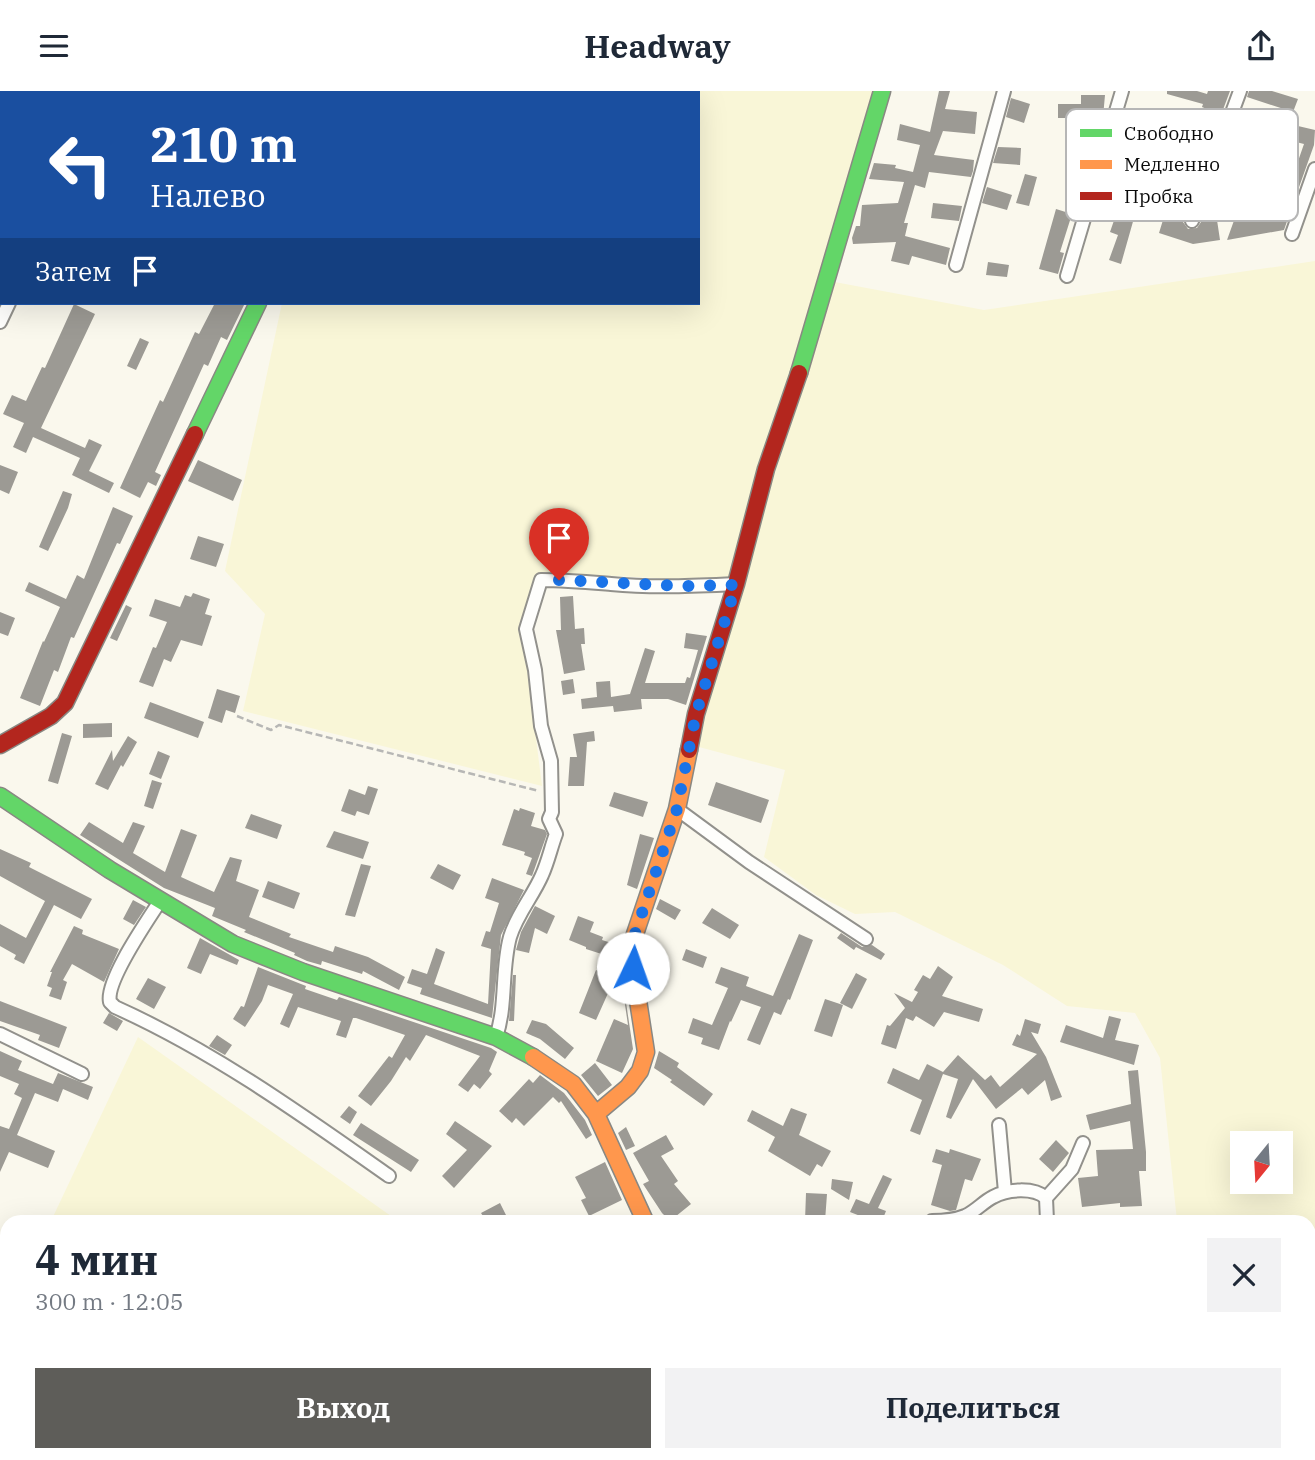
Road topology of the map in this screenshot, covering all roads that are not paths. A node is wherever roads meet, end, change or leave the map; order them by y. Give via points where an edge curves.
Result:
1 (882, 91) edge
2 (1004, 91) edge
3 (1122, 91) edge
4 (1240, 91) edge
5 (1117, 109) edge
6 (1233, 109) edge
7 (1315, 169) edge
8 (1298, 216) edge
9 (1083, 221) edge
10 (1296, 221) edge
11 (1292, 233) dead end
12 (956, 265) dead end
13 (1067, 276) dead end
14 (8, 305) edge
15 (257, 305) edge
16 (0, 322) edge
17 (736, 585) junction
18 (0, 745) edge
19 (0, 796) edge
20 (677, 809) junction
21 (160, 901) junction
22 (866, 939) dead end
23 (0, 1034) edge
24 (496, 1037) junction
25 (82, 1074) dead end
26 (596, 1114) junction
27 (999, 1125) dead end
28 (1083, 1143) dead end
29 (389, 1176) dead end
30 (1005, 1192) junction
31 (1046, 1198) junction
32 (642, 1215) edge
33 (967, 1215) edge
34 (1047, 1215) edge

1 - 17 street via 806,354 766,469
2 - 12 street
3 - 5 street
4 - 6 street
7 - 8 street
9 - 13 street
10 - 11 street
14 - 16 street
15 - 18 street via 65,703 46,721
17 - 20 street via 696,714
17 - 24 street via 541,580 527,629 541,726 551,761 549,819 556,834 542,874 511,934
19 - 21 street
20 - 22 street
20 - 26 street via 632,950 646,1052 628,1087
21 - 24 street via 260,956
21 - 29 street via 118,972 110,1002 224,1064
23 - 25 street
24 - 26 street via 573,1084
26 - 32 street
27 - 30 street
28 - 31 street via 1072,1169
30 - 31 street via 1037,1192
30 - 33 street
31 - 34 street

